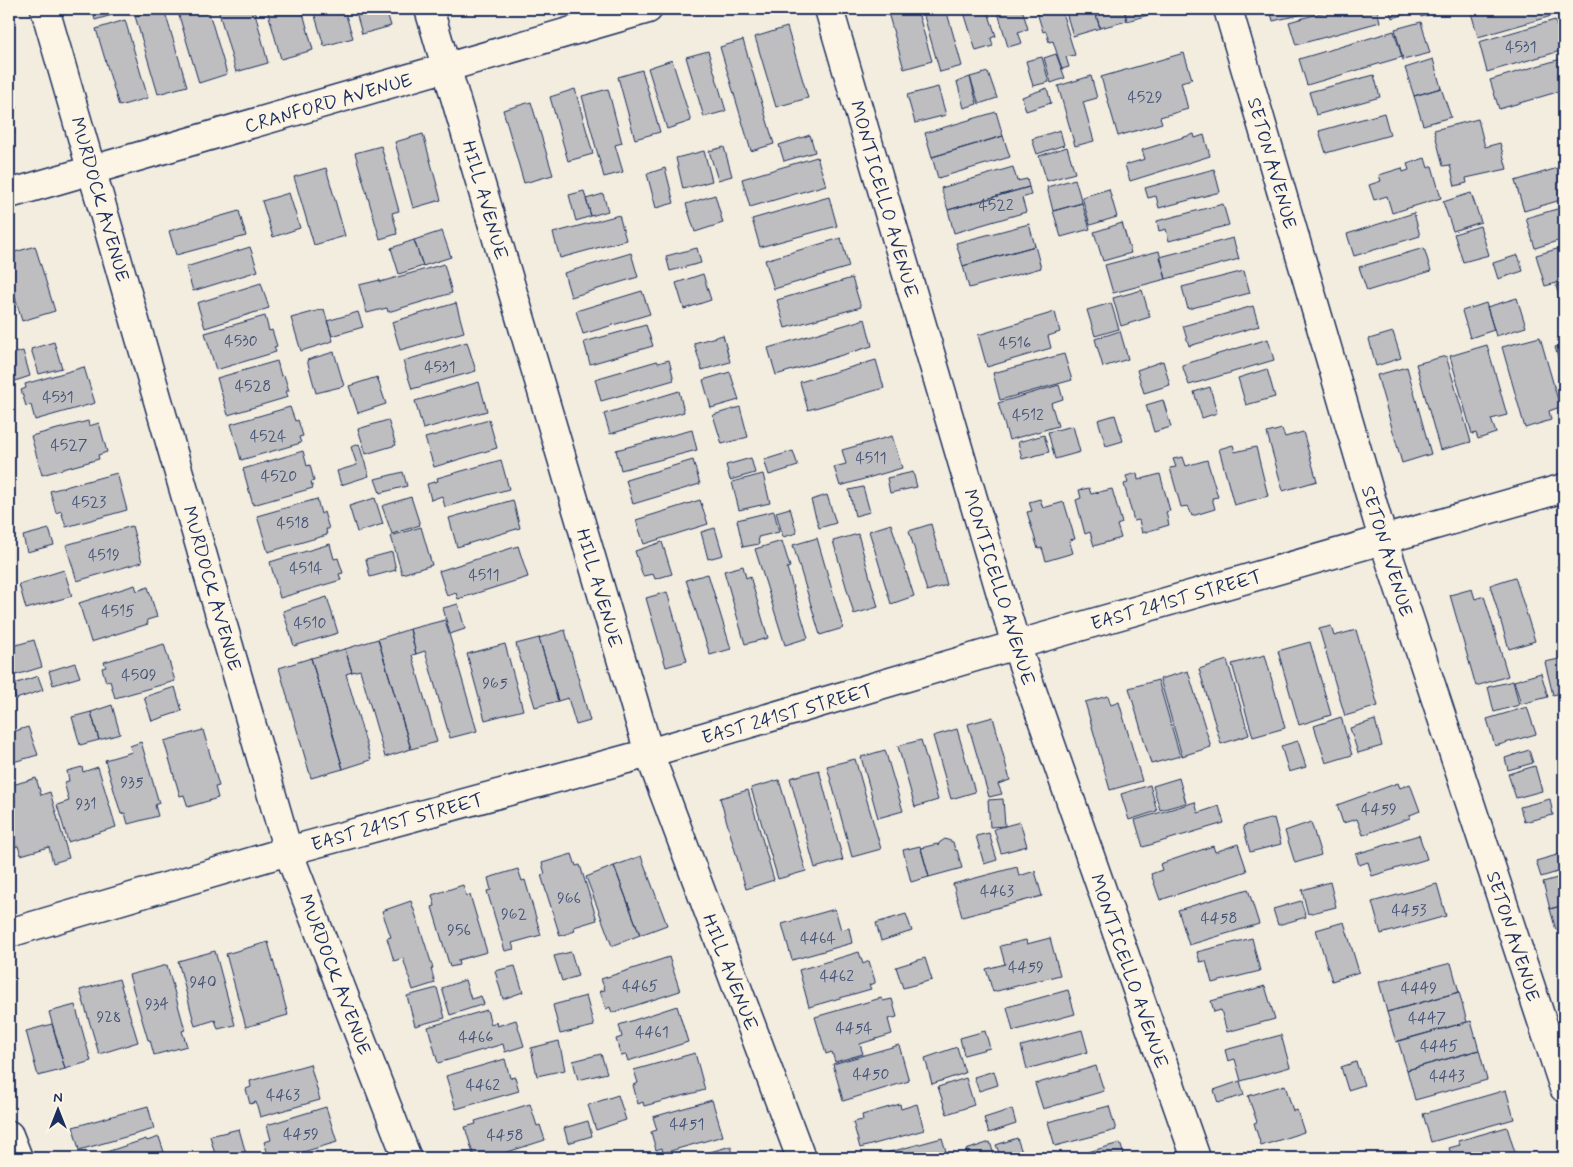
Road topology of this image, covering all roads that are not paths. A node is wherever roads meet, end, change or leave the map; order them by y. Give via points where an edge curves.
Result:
1 (46, 9) edge
2 (429, 9) edge
3 (648, 9) edge
4 (828, 9) edge
5 (1228, 9) edge
6 (447, 67) junction
7 (93, 171) junction
8 (9, 194) edge
9 (1564, 488) edge
10 (1383, 539) junction
11 (1016, 645) junction
12 (649, 753) junction
13 (288, 851) junction
14 (9, 934) edge
15 (1564, 1088) edge
16 (9, 1135) edge
17 (18, 1158) edge
18 (408, 1158) edge
19 (801, 1158) edge
20 (1196, 1158) edge

1 - 7 street, MURDOCK AVENUE
2 - 6 street, HILL AVENUE
3 - 6 street, CRANFORD AVENUE
4 - 11 street, MONTICELLO AVENUE
5 - 10 street, SETON AVENUE
6 - 7 street, CRANFORD AVENUE
6 - 12 street, HILL AVENUE
7 - 8 street, CRANFORD AVENUE
7 - 13 street, MURDOCK AVENUE
9 - 10 street, EAST 241ST STREET
10 - 11 street, EAST 241ST STREET
10 - 15 street, SETON AVENUE
11 - 12 street, EAST 241ST STREET
11 - 20 street, MONTICELLO AVENUE
12 - 13 street, EAST 241ST STREET
12 - 19 street, HILL AVENUE
13 - 14 street, EAST 241ST STREET
13 - 18 street, MURDOCK AVENUE
16 - 17 street

